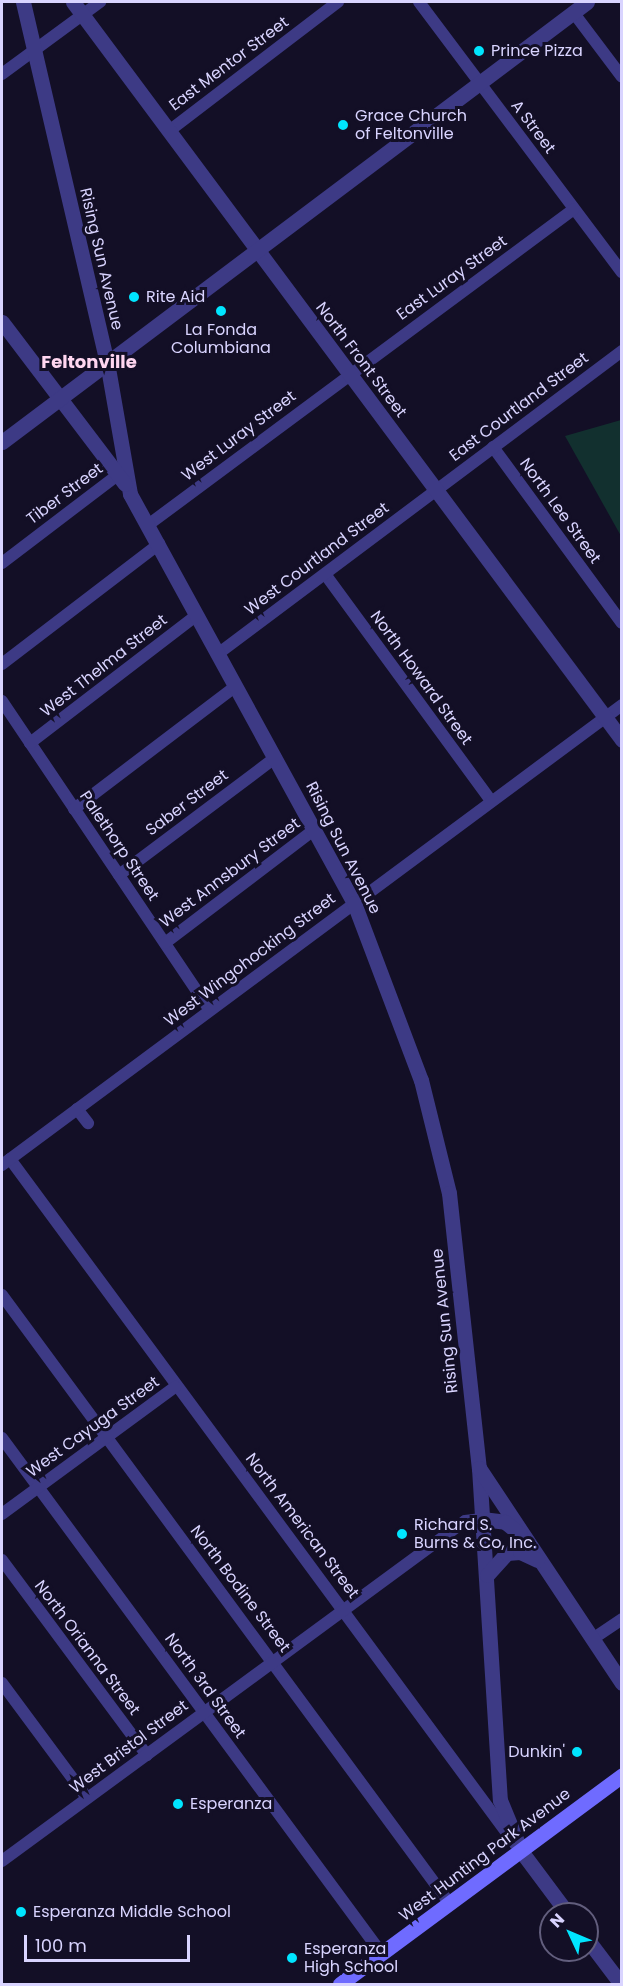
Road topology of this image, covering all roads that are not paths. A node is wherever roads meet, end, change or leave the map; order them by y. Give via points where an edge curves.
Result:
1 (23, 2) edge
2 (73, 2) edge
3 (100, 2) edge
4 (338, 2) edge
5 (419, 2) edge
6 (587, 2) edge
7 (573, 12) junction
8 (83, 15) junction
9 (35, 50) junction
10 (3, 68) edge
11 (621, 77) edge
12 (478, 83) junction
13 (169, 131) junction
14 (574, 209) junction
15 (256, 249) junction
16 (621, 273) edge
17 (2, 322) edge
18 (621, 351) edge
19 (107, 363) junction
20 (349, 374) junction
21 (60, 398) junction
22 (2, 442) edge
23 (494, 447) junction
24 (119, 474) junction
25 (436, 490) junction
26 (130, 494) junction
27 (148, 525) junction
28 (159, 544) junction
29 (2, 563) edge
30 (325, 574) junction
31 (197, 615) junction
32 (621, 623) edge
33 (219, 653) junction
34 (2, 664) edge
35 (236, 686) junction
36 (2, 701) edge
37 (621, 705) edge
38 (604, 717) junction
39 (621, 740) edge
40 (30, 743) junction
41 (276, 757) junction
42 (491, 801) junction
43 (74, 809) junction
44 (315, 829) junction
45 (119, 875) junction
46 (354, 903) junction
47 (165, 943) junction
48 (210, 1010) junction
49 (77, 1109) junction
50 (88, 1123) dead end
51 (6, 1161) edge
52 (2, 1295) edge
53 (175, 1387) junction
54 (2, 1438) edge
55 (106, 1438) junction
56 (480, 1468) junction
57 (38, 1487) junction
58 (2, 1514) edge
59 (482, 1519) junction
60 (525, 1540) junction
61 (2, 1560) edge
62 (540, 1562) junction
63 (486, 1575) junction
64 (343, 1611) junction
65 (621, 1619) edge
66 (594, 1638) junction
67 (274, 1663) junction
68 (2, 1683) edge
69 (621, 1683) edge
70 (204, 1712) junction
71 (147, 1755) junction
72 (621, 1776) edge
73 (87, 1798) junction
74 (521, 1851) junction
75 (2, 1861) edge
76 (559, 1902) edge
77 (450, 1904) junction
78 (382, 1954) junction
79 (599, 1955) edge
80 (340, 1984) edge
81 (621, 1984) edge

1 - 9 street, Rising Sun Avenue
2 - 8 street, North Front Street
3 - 8 street
4 - 13 street, East Mentor Street
5 - 12 street, A Street
6 - 7 street
7 - 11 street
7 - 12 street
8 - 9 street
8 - 13 street, North Front Street
9 - 10 street
9 - 19 street, Rising Sun Avenue
12 - 14 street, A Street
12 - 15 street
13 - 15 street, North Front Street
14 - 16 street, A Street
14 - 20 street, East Luray Street
15 - 19 street
15 - 20 street, North Front Street
17 - 21 street
18 - 23 street, East Courtland Street
19 - 21 street
19 - 26 street, Rising Sun Avenue
20 - 25 street, North Front Street
20 - 27 street, West Luray Street
21 - 22 street
21 - 24 street
23 - 25 street, East Courtland Street
23 - 32 street, North Lee Street
24 - 26 street
24 - 29 street, Tiber Street
25 - 30 street, West Courtland Street
25 - 38 street, North Front Street
26 - 27 street, Rising Sun Avenue
27 - 28 street, Rising Sun Avenue
28 - 31 street, Rising Sun Avenue
28 - 34 street
30 - 33 street, West Courtland Street
30 - 42 street, North Howard Street
31 - 33 street, Rising Sun Avenue
31 - 40 street, West Thelma Street
33 - 35 street, Rising Sun Avenue
35 - 41 street, Rising Sun Avenue
35 - 43 street
36 - 40 street, Palethorp Street
37 - 38 street, West Wingohocking Street
38 - 39 street, North Front Street
38 - 42 street, West Wingohocking Street
40 - 43 street, Palethorp Street
41 - 44 street, Rising Sun Avenue
41 - 45 street, Saber Street
42 - 46 street, West Wingohocking Street
43 - 45 street, Palethorp Street
44 - 46 street, Rising Sun Avenue
44 - 47 street, West Annsbury Street
45 - 47 street, Palethorp Street
46 - 48 street, West Wingohocking Street
46 - 56 street, Rising Sun Avenue via 421,1080 449,1192
47 - 48 street, Palethorp Street
48 - 49 street, West Wingohocking Street
49 - 50 street
49 - 51 street, West Wingohocking Street
51 - 53 street, North American Street
52 - 55 street, North Bodine Street
53 - 55 street, West Cayuga Street
53 - 64 street, North American Street
54 - 57 street, North 3rd Street
55 - 57 street, West Cayuga Street
55 - 67 street, North Bodine Street
56 - 59 street, Rising Sun Avenue
56 - 60 street via 510,1509
57 - 58 street, West Cayuga Street
57 - 70 street, North 3rd Street
59 - 60 street via 505,1522
59 - 63 street, Rising Sun Avenue
59 - 64 street, West Bristol Street via 465,1521
60 - 62 street
61 - 71 street, North Orianna Street
62 - 63 street via 520,1552 507,1552
62 - 66 street
63 - 74 street, Rising Sun Avenue via 500,1800
64 - 67 street, West Bristol Street
64 - 74 street, North American Street
65 - 66 street
66 - 69 street
67 - 70 street, West Bristol Street
67 - 77 street, North Bodine Street
68 - 73 street
70 - 71 street, West Bristol Street
70 - 78 street, North 3rd Street
71 - 73 street, West Bristol Street
72 - 74 main road, West Hunting Park Avenue
73 - 75 street, West Bristol Street
74 - 76 street, North American Street
74 - 77 main road, West Hunting Park Avenue
77 - 78 main road, West Hunting Park Avenue
78 - 80 main road, West Hunting Park Avenue
79 - 81 street

